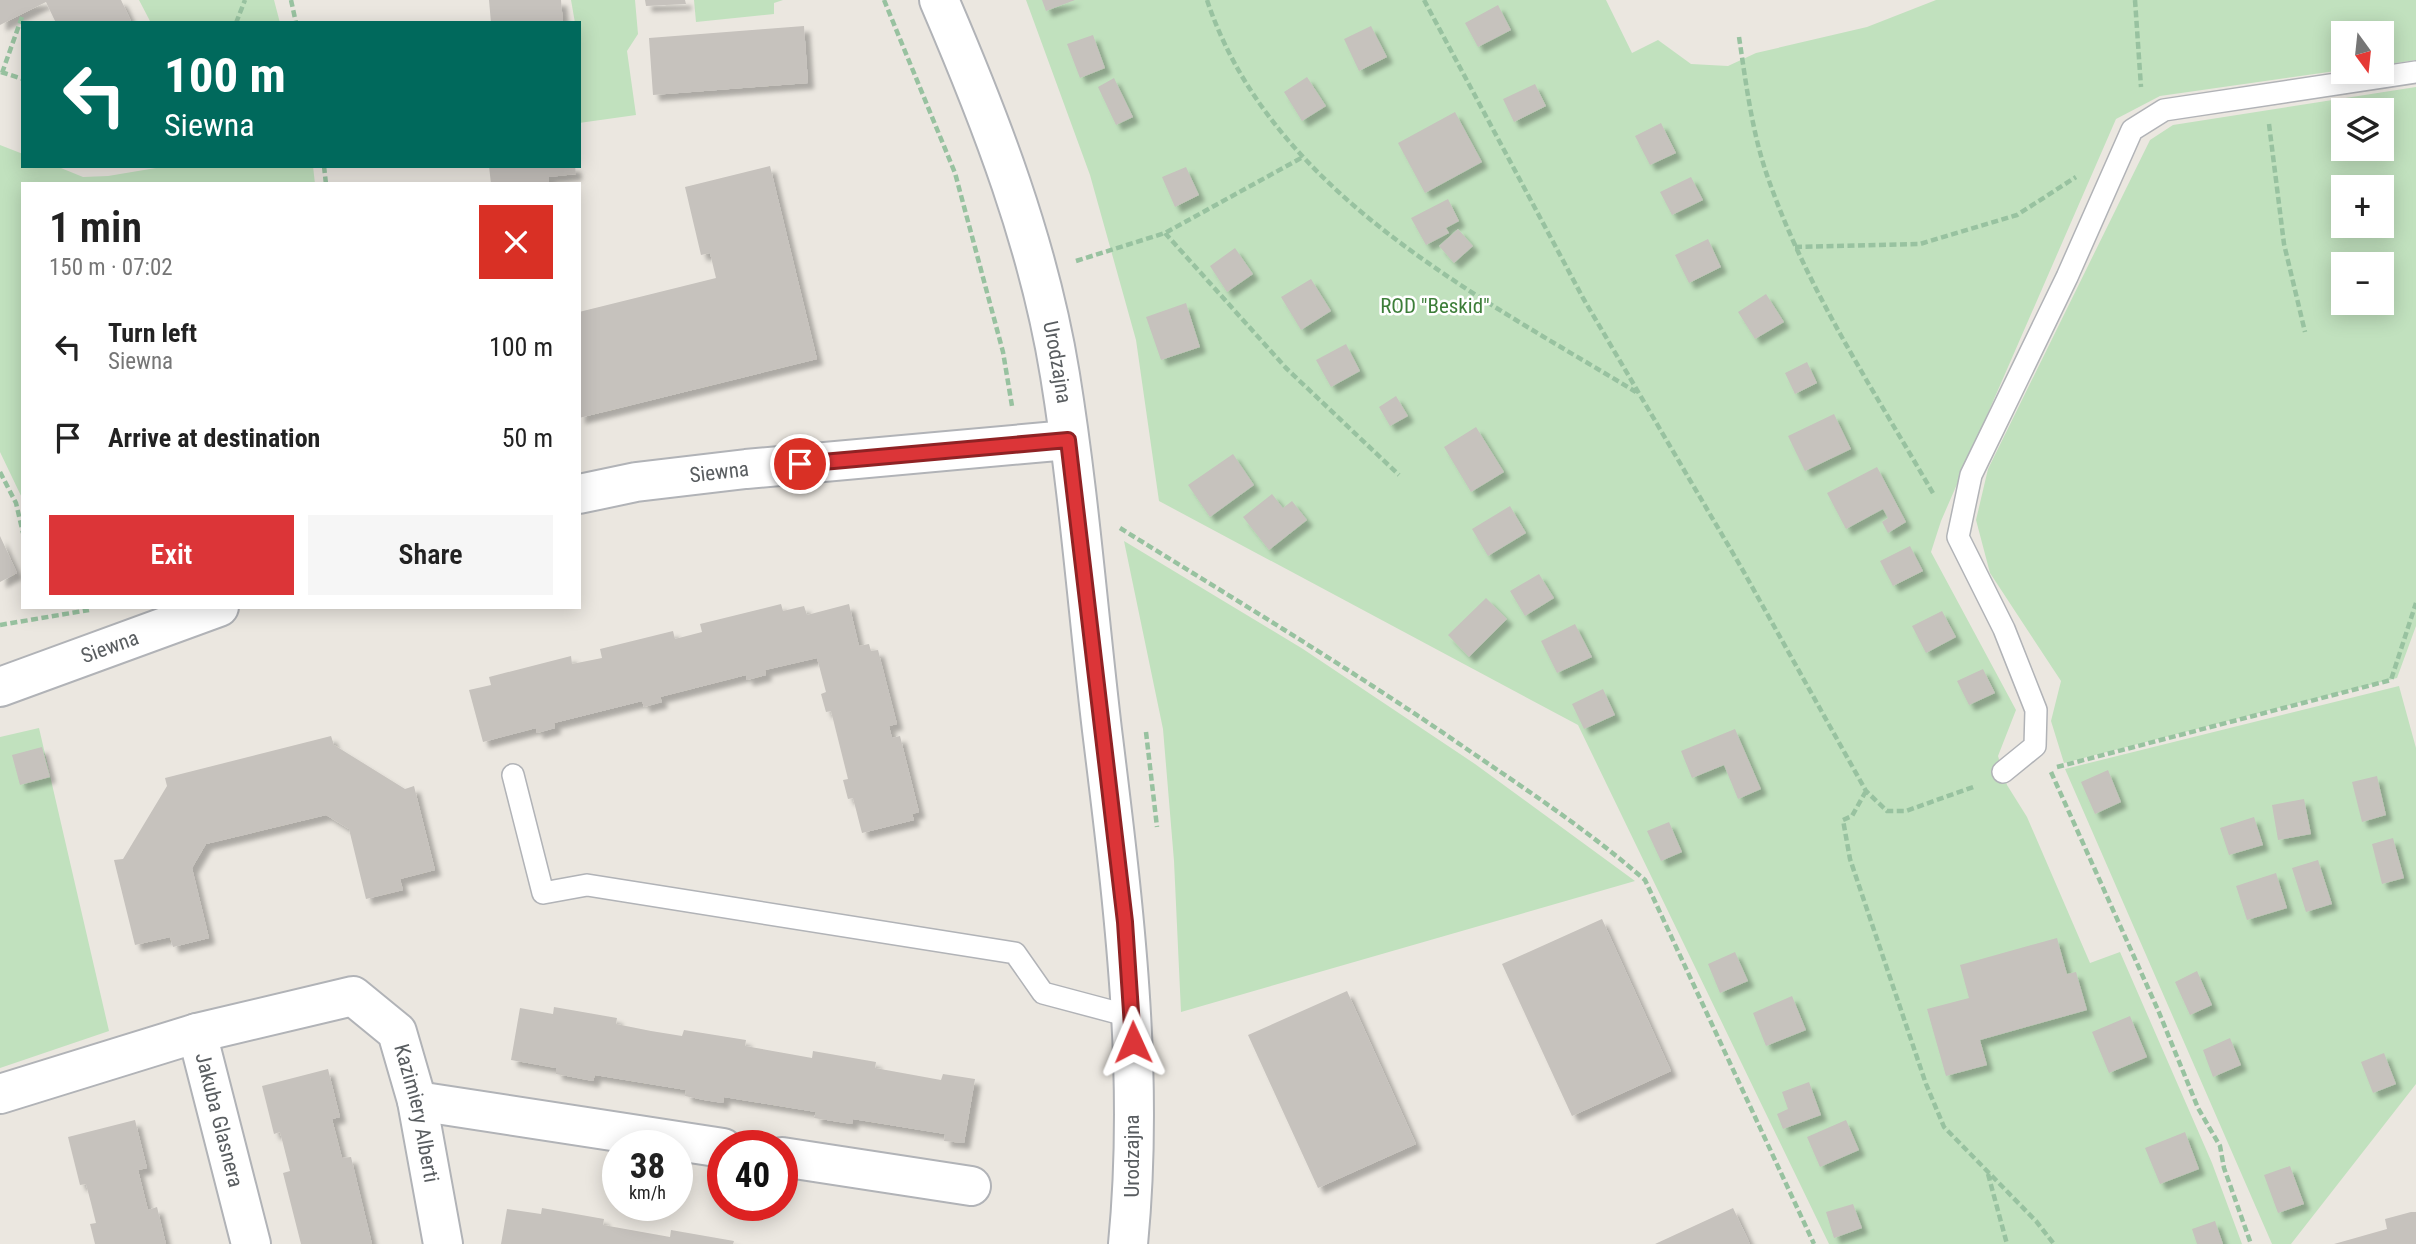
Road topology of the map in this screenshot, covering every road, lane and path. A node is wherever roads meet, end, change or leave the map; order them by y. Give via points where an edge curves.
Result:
1 (245, 0) edge
2 (291, 0) edge
3 (884, 0) edge
4 (939, 0) edge
5 (1207, 0) edge
6 (1424, 0) edge
7 (2135, 0) edge
8 (23, 14) dead end
9 (237, 21) edge
10 (296, 21) edge
11 (1739, 37) dead end
12 (2416, 72) edge
13 (1, 73) edge
14 (21, 78) edge
15 (2265, 95) junction
16 (2132, 130) junction
17 (1303, 157) junction
18 (2084, 171) dead end
19 (1165, 233) junction
20 (1795, 247) junction
21 (1112, 252) dead end
22 (2305, 332) dead end
23 (1639, 394) junction
24 (1012, 407) dead end
25 (1068, 440) junction
26 (0, 472) edge
27 (1399, 475) dead end
28 (581, 494) edge
29 (1110, 522) dead end
30 (21, 524) edge
31 (1958, 537) junction
32 (2416, 603) edge
33 (40, 609) edge
34 (86, 609) edge
35 (214, 609) edge
36 (42, 616) junction
37 (0, 625) edge
38 (0, 687) edge
39 (2003, 772) joint
40 (513, 775) dead end
41 (1866, 791) junction
42 (1133, 1017) junction
43 (197, 1033) junction
44 (0, 1094) edge
45 (417, 1101) junction
46 (707, 1146) edge
47 (798, 1159) edge
48 (1988, 1173) junction
49 (971, 1186) dead end
50 (251, 1244) edge
51 (443, 1244) edge
52 (1128, 1244) edge
53 (1814, 1244) edge
54 (2007, 1244) edge
55 (2054, 1244) edge
56 (2251, 1244) edge

1 - 9 path
2 - 10 path
3 - 24 path via 955,173 1003,352
4 - 25 street, Urodzajna via 992,132 1030,245 1060,375
5 - 17 path via 1226,46 1254,92
6 - 23 path
7 - 16 path via 2141,89
8 - 13 path
11 - 20 path via 1767,176
12 - 15 lane
13 - 14 path
15 - 16 lane via 2164,110
15 - 22 path via 2284,244
16 - 31 lane via 1971,475
17 - 19 path
17 - 23 path via 1385,234
18 - 20 path via 2017,215 1920,244
19 - 21 path
19 - 27 path via 1286,368
20 - 31 path
23 - 41 path
25 - 28 street, Siewna via 705,474
25 - 42 street, Urodzajna
26 - 30 path
29 - 53 path via 1375,685 1564,816 1645,880
31 - 39 lane via 2004,629 2036,710 2035,746
32 - 56 path via 2391,680 2050,769 2198,1108 2220,1146
33 - 36 path
34 - 36 path
35 - 38 street, Siewna
36 - 37 path
39 - 41 path via 1906,811 1887,811
40 - 42 lane via 543,893 587,886 1015,953 1043,992
41 - 48 path via 1852,816 1843,820 1850,859 1944,1127
42 - 52 street, Urodzajna
43 - 44 street, Jakuba Glasnera
43 - 45 street, Kazimiery Alberti via 353,996 397,1032
43 - 50 street, Jakuba Glasnera
45 - 46 street
45 - 51 street, Kazimiery Alberti
47 - 49 street
48 - 54 path
48 - 55 path

